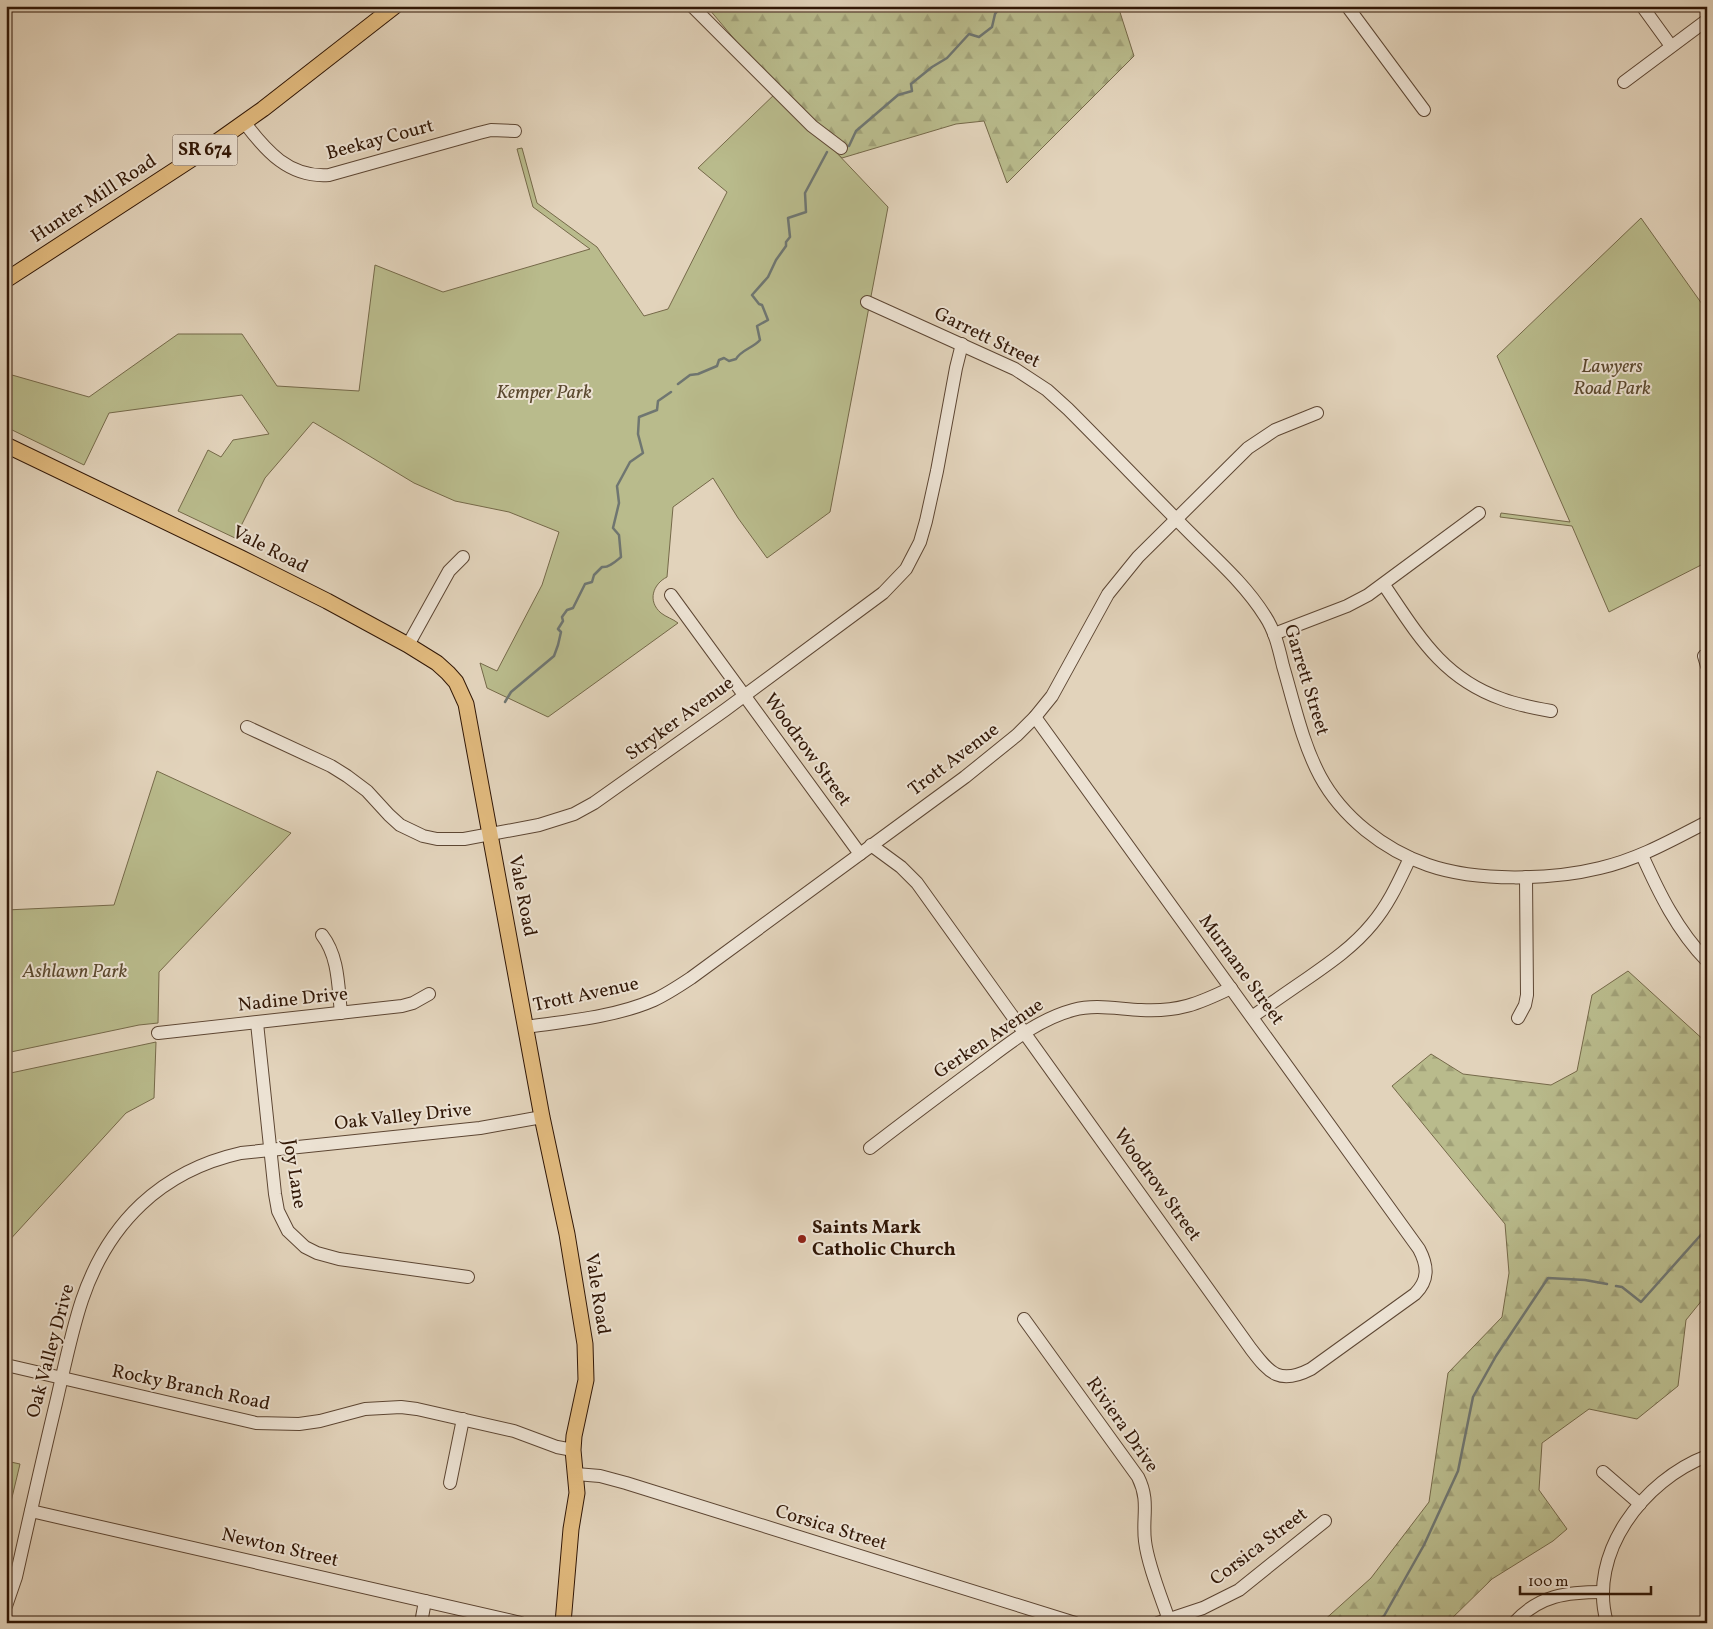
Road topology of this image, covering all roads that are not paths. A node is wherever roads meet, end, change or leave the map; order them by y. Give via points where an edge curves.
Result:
1 (395, 6) edge
2 (692, 6) edge
3 (1348, 6) edge
4 (1642, 6) edge
5 (1707, 20) edge
6 (1671, 46) junction
7 (1624, 82) dead end
8 (1424, 110) dead end
9 (244, 122) junction
10 (515, 131) dead end
11 (841, 148) dead end
12 (6, 280) edge
13 (867, 302) dead end
14 (962, 344) junction
15 (1317, 413) dead end
16 (6, 444) edge
17 (1479, 513) dead end
18 (1176, 519) junction
19 (463, 557) dead end
20 (1384, 585) junction
21 (671, 596) dead end
22 (1274, 634) junction
23 (408, 645) junction
24 (744, 696) junction
25 (1550, 711) dead end
26 (1035, 717) junction
27 (247, 728) dead end
28 (1707, 822) edge
29 (490, 835) junction
30 (871, 845) junction
31 (860, 854) junction
32 (1642, 855) junction
33 (1410, 858) junction
34 (1526, 877) junction
35 (322, 935) dead end
36 (1707, 961) edge
37 (1231, 988) junction
38 (428, 994) dead end
39 (341, 1013) junction
40 (1252, 1017) junction
41 (1518, 1018) dead end
42 (257, 1022) junction
43 (526, 1027) junction
44 (158, 1033) dead end
45 (1025, 1033) junction
46 (542, 1117) junction
47 (870, 1148) dead end
48 (270, 1150) junction
49 (1417, 1245) joint
50 (468, 1277) dead end
51 (1024, 1319) dead end
52 (6, 1365) edge
53 (62, 1379) junction
54 (463, 1419) junction
55 (573, 1450) junction
56 (1707, 1456) edge
57 (1603, 1472) dead end
58 (576, 1474) junction
59 (450, 1483) dead end
60 (1640, 1504) junction
61 (31, 1511) junction
62 (1325, 1521) dead end
63 (1602, 1592) junction
64 (425, 1600) junction
65 (6, 1606) edge
66 (1165, 1622) edge
67 (421, 1623) edge
68 (521, 1623) edge
69 (562, 1623) edge
70 (1075, 1623) edge
71 (1514, 1623) edge
72 (1606, 1623) edge

1 - 9 main road, Hunter Mill Road / SR 674
2 - 11 street via 812,126
3 - 8 street
4 - 6 street
5 - 6 street
6 - 7 street
9 - 10 street, Beekay Court via 280,160 312,176 329,175 479,132
9 - 12 main road, Hunter Mill Road / SR 674
13 - 14 street, Garrett Street
14 - 18 street, Garrett Street via 1015,369 1047,390
14 - 24 street, Stryker Avenue via 926,521 914,556 883,593
15 - 18 street, Trott Avenue via 1275,430 1248,448
16 - 23 main road, Vale Road via 320,597
17 - 20 street
18 - 22 street, Garrett Street via 1256,602
18 - 26 street, Trott Avenue via 1138,557 1108,594 1064,677
19 - 23 street via 449,571
20 - 22 street via 1347,606
20 - 25 street via 1427,646 1453,673 1503,700
21 - 24 street, Woodrow Street
22 - 33 street, Garrett Street via 1306,744 1322,779 1359,824
23 - 29 main road, Vale Road via 437,663 462,693
24 - 29 street, Stryker Avenue via 574,814
24 - 31 street, Woodrow Street
26 - 30 street, Trott Avenue via 965,777
26 - 37 street, Murnane Street
27 - 29 street, Stryker Avenue via 332,766 367,791 389,815 411,831 437,840
28 - 32 street, Garrett Street
29 - 43 main road, Vale Road
30 - 31 street, Trott Avenue
30 - 45 street, Woodrow Street via 917,883
31 - 43 street, Trott Avenue via 669,992 641,1005 610,1013
32 - 34 street, Garrett Street via 1575,873
32 - 36 street via 1666,906
33 - 34 street, Garrett Street via 1451,870
33 - 40 street via 1384,909 1355,943
34 - 41 street via 1527,995
35 - 39 street via 332,950 335,962
37 - 40 street, Murnane Street
37 - 45 street, Gerken Avenue via 1204,1001 1174,1009 1076,1009 1042,1021
38 - 39 street, Nadine Drive via 402,1006
39 - 42 street, Nadine Drive
40 - 49 street, Murnane Street
42 - 44 street, Nadine Drive
42 - 48 street, Joy Lane
43 - 46 main road, Vale Road
45 - 47 street, Gerken Avenue
45 - 49 street, Woodrow Street via 1251,1349 1277,1376 1300,1375 1312,1369 1415,1294 1426,1275 1424,1257
46 - 48 street, Oak Valley Drive via 480,1128
46 - 55 main road, Vale Road via 567,1234 585,1344 586,1380
48 - 50 street, Joy Lane via 278,1211 288,1231 305,1247 339,1259
48 - 53 street, Oak Valley Drive via 241,1153 202,1164 168,1182 137,1208 116,1234 91,1276 76,1320
51 - 66 street, Riviera Drive via 1138,1477 1146,1506 1145,1541
52 - 53 street, Rocky Branch Road
53 - 54 street, Rocky Branch Road via 256,1423 299,1424 382,1407 417,1409
53 - 61 street, Oak Valley Drive
54 - 55 street, Rocky Branch Road
54 - 59 street
55 - 58 main road, Vale Road
56 - 60 street via 1668,1478
57 - 60 street
58 - 69 main road, Vale Road via 577,1493 570,1529
58 - 70 street, Corsica Street via 626,1483
60 - 63 street via 1612,1550
61 - 64 street, Newton Street
61 - 65 street, Oak Valley Drive
62 - 66 street, Corsica Street via 1239,1590
63 - 71 street via 1578,1592 1551,1598 1526,1611
63 - 72 street
64 - 67 street
64 - 68 street, Newton Street

